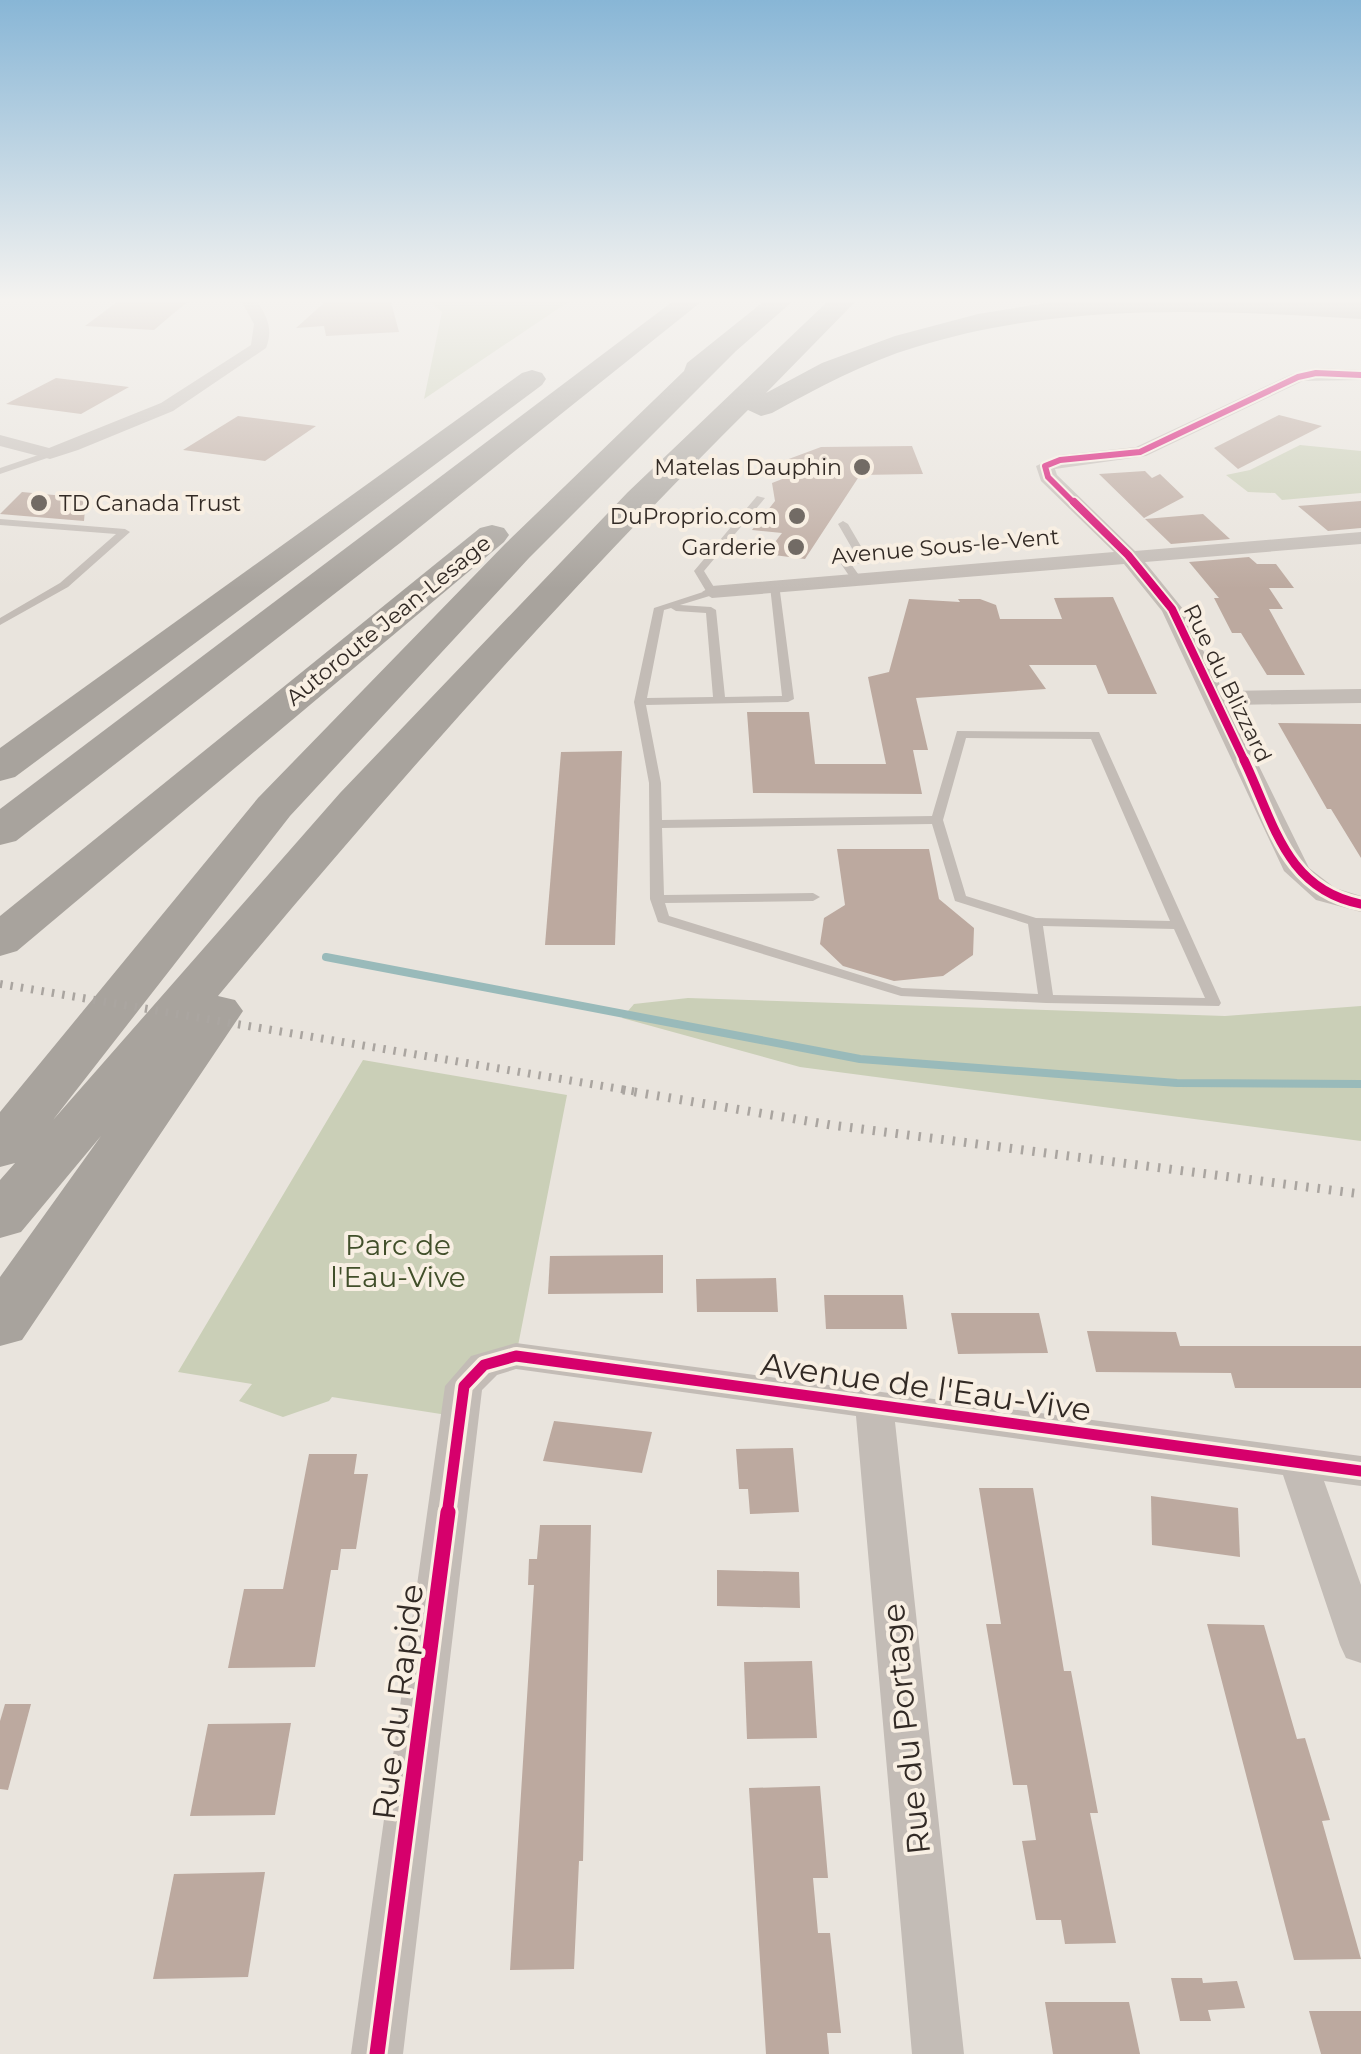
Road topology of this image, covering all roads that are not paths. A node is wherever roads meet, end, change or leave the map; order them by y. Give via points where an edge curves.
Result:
1 (182, 398) edge
2 (506, 398) edge
3 (565, 398) edge
4 (662, 398) edge
5 (673, 398) edge
6 (744, 398) edge
7 (777, 398) edge
8 (1254, 398) edge
9 (0, 440) edge
10 (50, 454) junction
11 (0, 471) edge
12 (760, 498) dead end
13 (640, 499) junction
14 (0, 522) edge
15 (842, 524) dead end
16 (1361, 538) edge
17 (1128, 556) junction
18 (856, 578) junction
19 (774, 586) junction
20 (712, 592) junction
21 (660, 608) junction
22 (0, 622) edge
23 (1361, 696) edge
24 (1215, 698) junction
25 (719, 700) junction
26 (640, 702) junction
27 (431, 720) junction
28 (0, 768) edge
29 (937, 820) junction
30 (656, 824) junction
31 (0, 831) edge
32 (814, 898) dead end
33 (657, 899) junction
34 (1361, 904) edge
35 (1035, 922) junction
36 (1178, 925) junction
37 (0, 942) edge
38 (1046, 998) junction
39 (0, 1149) edge
40 (0, 1218) edge
41 (0, 1324) edge
42 (484, 1366) joint
43 (874, 1405) junction
44 (1299, 1465) junction
45 (1361, 1471) edge
46 (1361, 1645) edge
47 (377, 2054) edge
48 (938, 2054) edge

1 - 10 street
2 - 28 highway
3 - 31 highway
4 - 37 highway, Autoroute Jean-Lesage
5 - 39 highway via 274,807
6 - 13 highway
7 - 13 highway
8 - 17 street, Rue du Blizzard via 1140,452 1045,466 1048,477
9 - 10 street
10 - 11 lane
12 - 20 lane via 699,572
13 - 27 highway
14 - 22 lane via 125,532 64,585
15 - 18 lane via 864,560 844,561
16 - 17 street, Avenue Sous-le-Vent
17 - 18 street, Avenue Sous-le-Vent
17 - 24 street, Rue du Blizzard via 1181,624
18 - 19 street, Avenue Sous-le-Vent
19 - 20 street, Avenue Sous-le-Vent
19 - 25 lane via 788,699
20 - 21 lane
21 - 25 lane via 710,610
21 - 26 lane
23 - 24 street
24 - 34 street, Rue du Blizzard via 1284,846 1312,888
25 - 26 lane
26 - 30 lane
27 - 40 highway
27 - 41 highway via 192,1046
29 - 30 lane
29 - 35 lane via 960,898
29 - 36 lane via 961,734 1096,735
30 - 33 lane
32 - 33 lane
33 - 38 lane via 663,919 901,992
35 - 36 lane
35 - 38 lane
36 - 38 lane via 1214,1002
42 - 43 street, Avenue de l'Eau-Vive via 516,1356
42 - 47 street, Rue du Rapide via 464,1386
43 - 44 street, Avenue de l'Eau-Vive
43 - 48 street, Rue du Portage
44 - 45 street, Avenue de l'Eau-Vive
44 - 46 street

